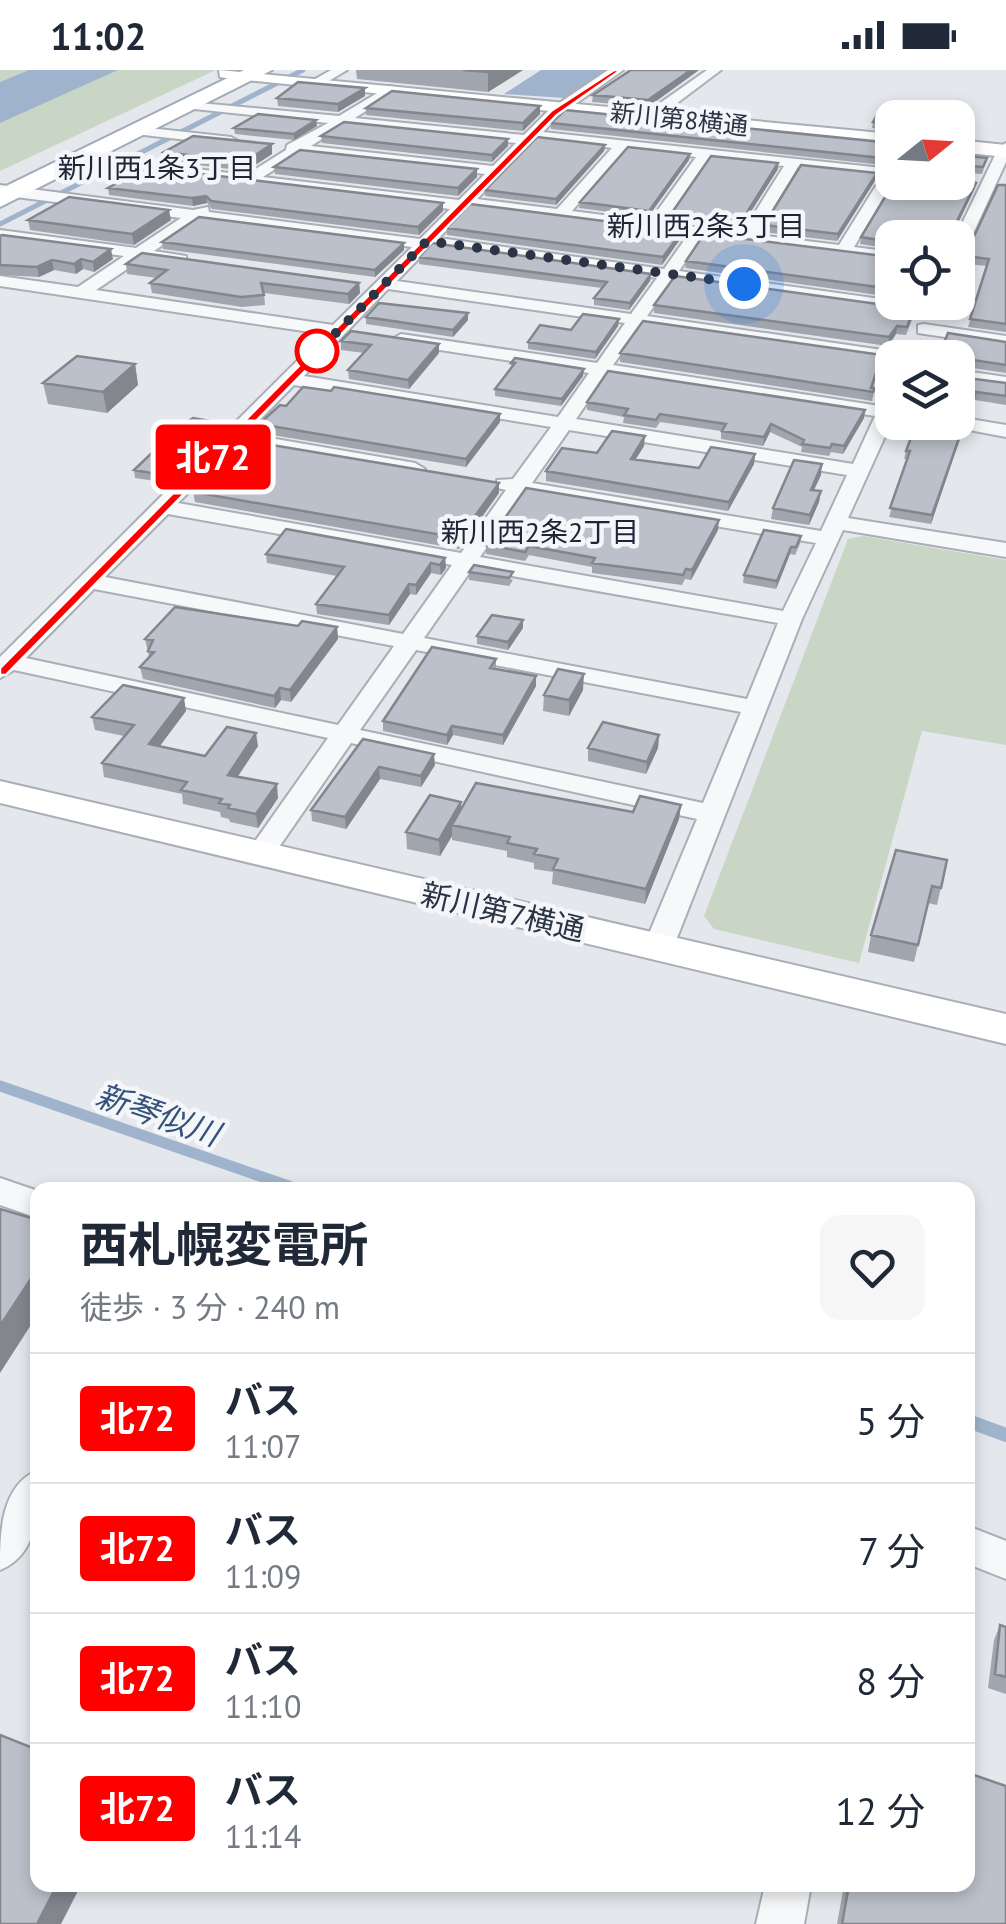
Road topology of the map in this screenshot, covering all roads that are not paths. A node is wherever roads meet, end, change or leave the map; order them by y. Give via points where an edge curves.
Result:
1 (340, 70) edge
2 (617, 70) edge
3 (715, 70) edge
4 (266, 76) edge
5 (390, 90) junction
6 (194, 105) junction
7 (561, 107) junction
8 (651, 116) junction
9 (342, 120) junction
10 (152, 132) junction
11 (530, 137) junction
12 (875, 138) edge
13 (245, 143) edge
14 (262, 145) edge
15 (622, 145) junction
16 (975, 147) edge
17 (297, 149) junction
18 (1005, 150) edge
19 (705, 154) junction
20 (80, 159) junction
21 (793, 163) junction
22 (497, 171) junction
23 (875, 171) edge
24 (249, 180) junction
25 (990, 184) edge
26 (4, 191) edge
27 (875, 200) edge
28 (464, 204) junction
29 (561, 214) junction
30 (196, 215) junction
31 (972, 220) edge
32 (654, 226) junction
33 (698, 232) junction
34 (1, 235) edge
35 (747, 238) junction
36 (425, 243) junction
37 (844, 250) junction
38 (140, 254) junction
39 (875, 254) edge
40 (198, 262) edge
41 (669, 273) junction
42 (0, 281) edge
43 (352, 283) edge
44 (383, 285) junction
45 (82, 293) junction
46 (875, 299) edge
47 (637, 319) junction
48 (928, 320) edge
49 (924, 329) junction
50 (353, 332) junction
51 (920, 340) edge
52 (1006, 340) edge
53 (875, 354) edge
54 (602, 368) junction
55 (975, 378) edge
56 (290, 379) junction
57 (1006, 383) edge
58 (875, 406) edge
59 (565, 421) junction
60 (975, 425) edge
61 (1006, 430) edge
62 (232, 438) junction
63 (875, 440) edge
64 (859, 471) junction
65 (442, 474) edge
66 (480, 480) edge
67 (519, 486) junction
68 (163, 506) junction
69 (830, 530) junction
70 (1006, 550) edge
71 (466, 562) junction
72 (89, 581) junction
73 (791, 619) junction
74 (411, 640) junction
75 (4, 667) edge
76 (757, 708) junction
77 (346, 732) junction
78 (0, 792) edge
79 (714, 814) junction
80 (260, 854) junction
81 (658, 948) junction
82 (1006, 1029) edge
83 (0, 1191) edge
84 (30, 1201) edge
85 (30, 1501) edge
86 (975, 1549) edge
87 (0, 1551) edge
88 (1006, 1560) edge
89 (787, 1892) edge
90 (780, 1924) edge

1 - 4 street
2 - 7 street
3 - 8 street
4 - 5 street, 新川第8横通
4 - 6 main road
4 - 26 main road
5 - 7 street, 新川第8横通
5 - 9 street
6 - 9 street
6 - 10 main road
7 - 8 street, 新川第8横通
7 - 11 street
8 - 12 street, 新川第8横通
9 - 11 street
9 - 17 street
10 - 13 street
10 - 20 main road
11 - 15 street
11 - 22 street
14 - 17 street
15 - 19 street
15 - 29 street
16 - 18 street
17 - 22 street
17 - 24 street
18 - 25 street
19 - 21 street
19 - 32 street
20 - 24 street
20 - 26 main road
21 - 23 street
21 - 35 street
22 - 28 street
24 - 28 street
24 - 30 street
25 - 31 street
26 - 30 street
27 - 37 street
28 - 29 street
28 - 36 street
29 - 32 street
30 - 36 street
30 - 38 street
32 - 33 street
33 - 35 street
33 - 41 street
34 - 38 street
35 - 37 street
36 - 41 street
36 - 44 street
37 - 39 street
38 - 40 street
38 - 45 street
41 - 46 street
41 - 47 street
42 - 45 street
43 - 44 street
44 - 47 street
44 - 50 street
45 - 50 street
47 - 53 street
47 - 54 street
48 - 49 street
49 - 51 street
49 - 52 street
50 - 54 street
50 - 56 street
54 - 58 street
54 - 59 street
55 - 57 street
56 - 59 street
56 - 62 street
59 - 64 street
59 - 67 street
60 - 61 street
62 - 65 street
62 - 68 street
63 - 64 street
64 - 69 street
66 - 67 street
67 - 69 street
67 - 71 street
68 - 71 street
68 - 72 street
69 - 70 street
69 - 73 street
71 - 73 street
71 - 74 street
72 - 74 street
72 - 75 street
73 - 76 street
74 - 76 street
74 - 77 street
75 - 77 street
76 - 79 street
77 - 79 street
77 - 80 street
78 - 80 street, 新川第7横通
79 - 81 street
80 - 81 street, 新川第7横通
81 - 82 street, 新川第7横通
83 - 84 street
85 - 87 street
86 - 88 street
89 - 90 street

